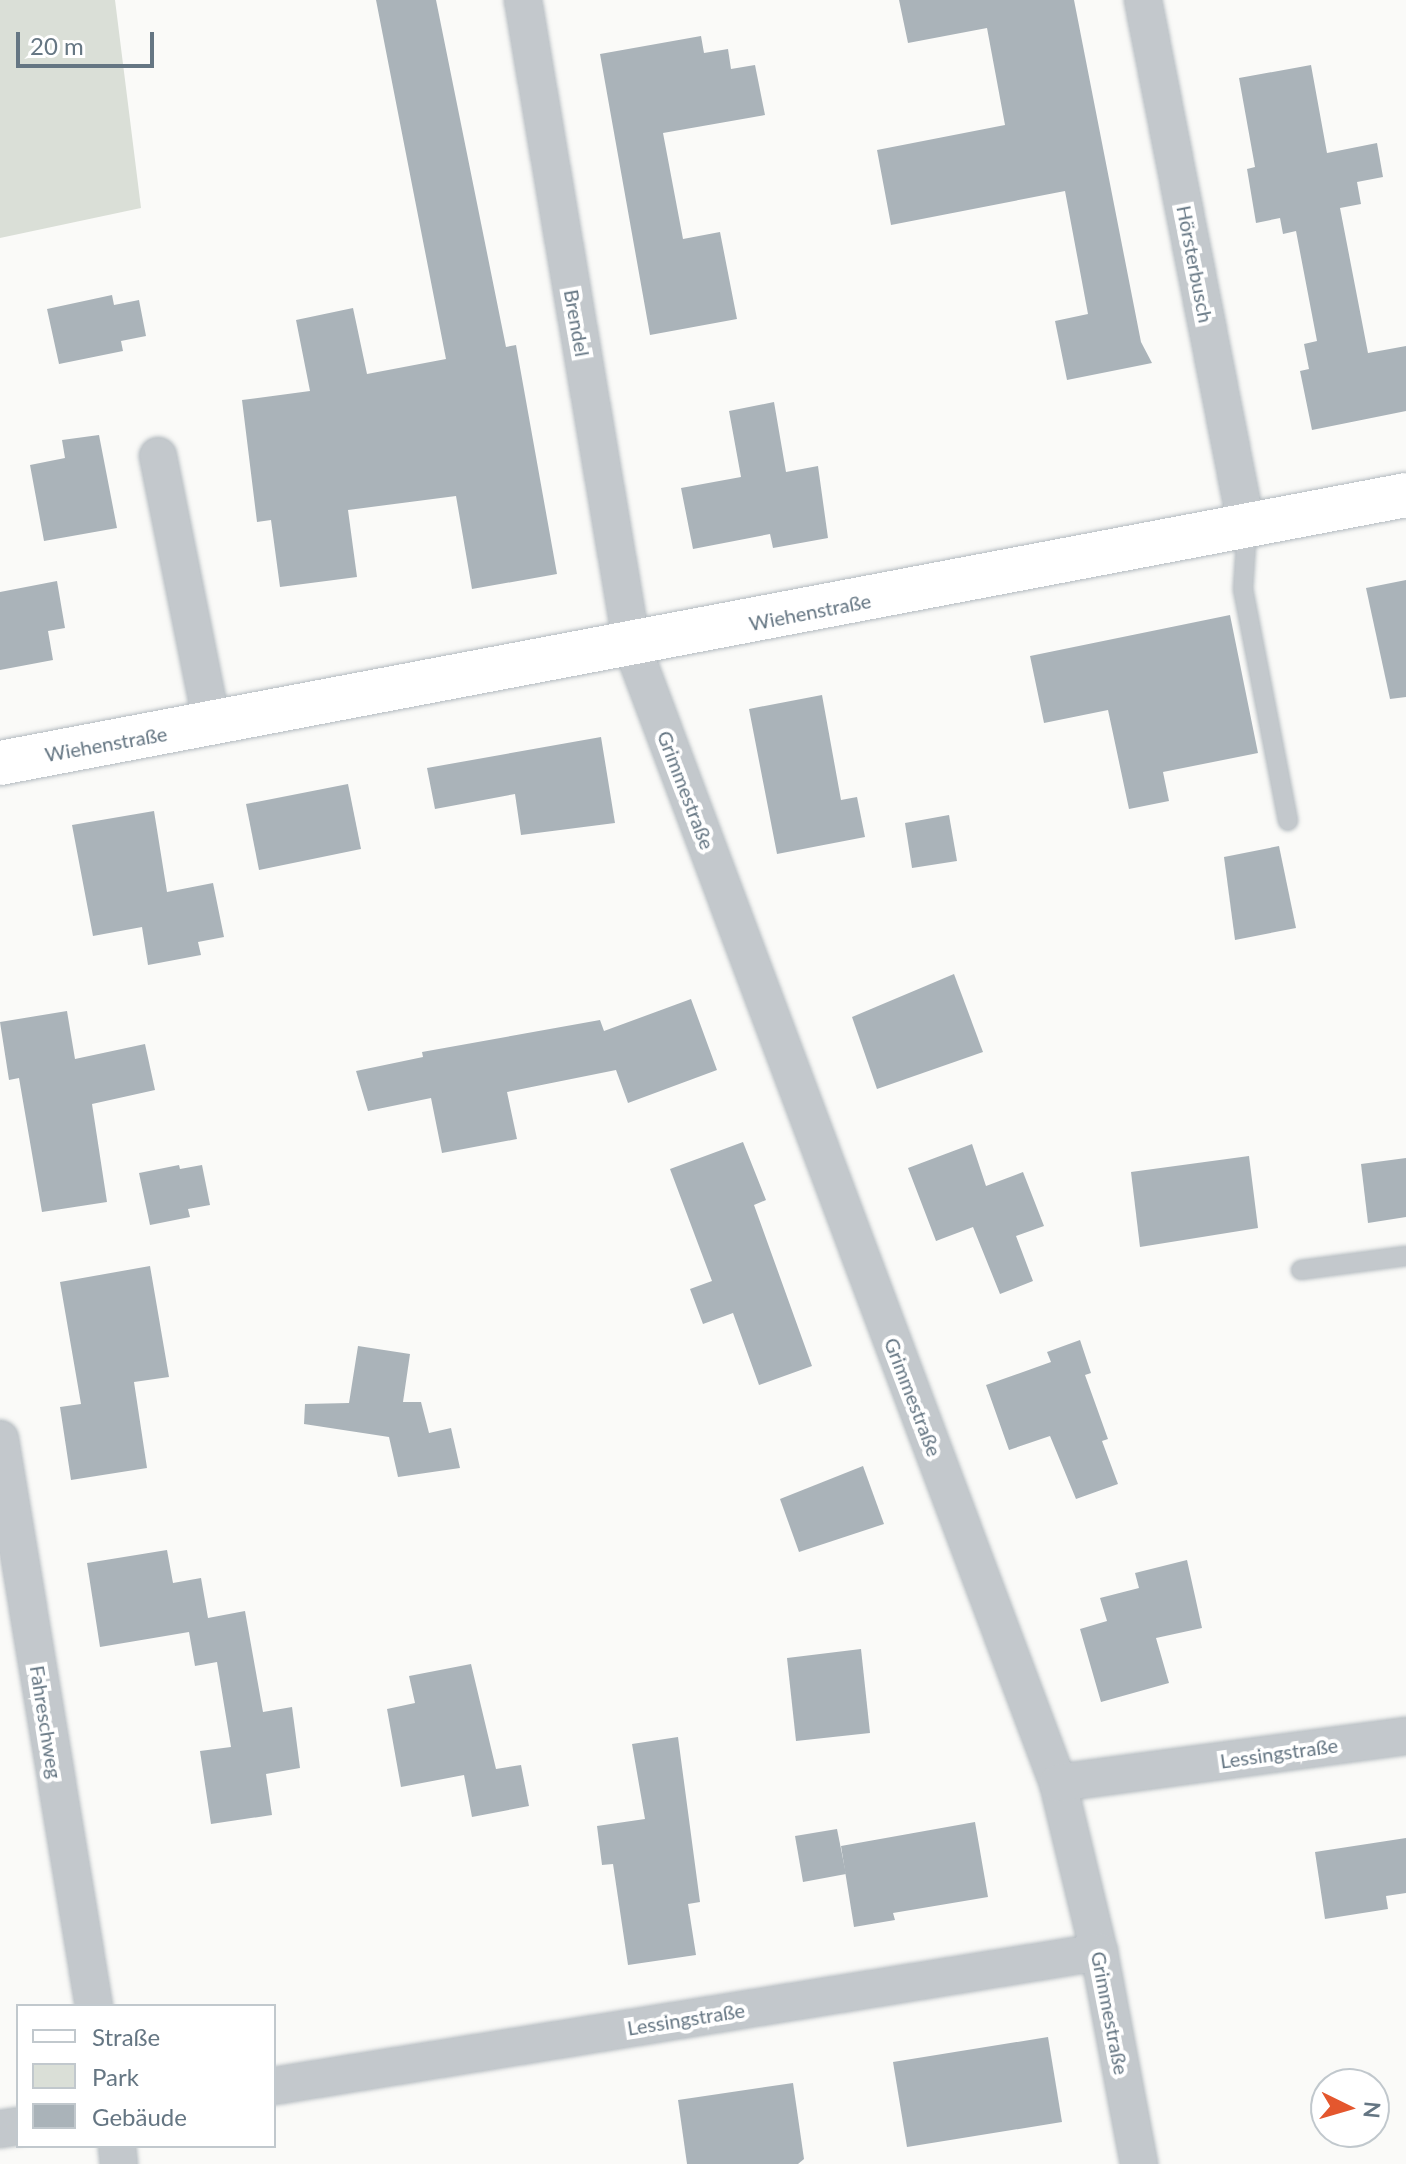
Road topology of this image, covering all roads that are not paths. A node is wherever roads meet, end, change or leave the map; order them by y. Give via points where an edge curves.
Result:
1 (523, 0) edge
2 (1143, 0) edge
3 (158, 456) dead end
4 (1406, 495) edge
5 (1247, 529) junction
6 (632, 646) junction
7 (212, 725) junction
8 (0, 763) edge
9 (1288, 821) dead end
10 (1406, 1256) edge
11 (1301, 1270) dead end
12 (0, 1439) edge
13 (1406, 1736) edge
14 (1058, 1783) junction
15 (1099, 1952) junction
16 (94, 2004) edge
17 (276, 2086) edge
18 (1139, 2164) edge

1 - 6 street, Brendel
2 - 5 street, Hörsterbusch
3 - 7 street
4 - 5 street, Wiehenstraße
5 - 6 street, Wiehenstraße
5 - 9 lane via 1243,589
6 - 7 street, Wiehenstraße
6 - 14 street, Grimmestraße
7 - 8 street, Wiehenstraße
10 - 11 lane
12 - 16 street, Fahreschweg
13 - 14 street, Lessingstraße
14 - 15 street, Grimmestraße
15 - 17 street, Lessingstraße
15 - 18 street, Grimmestraße

